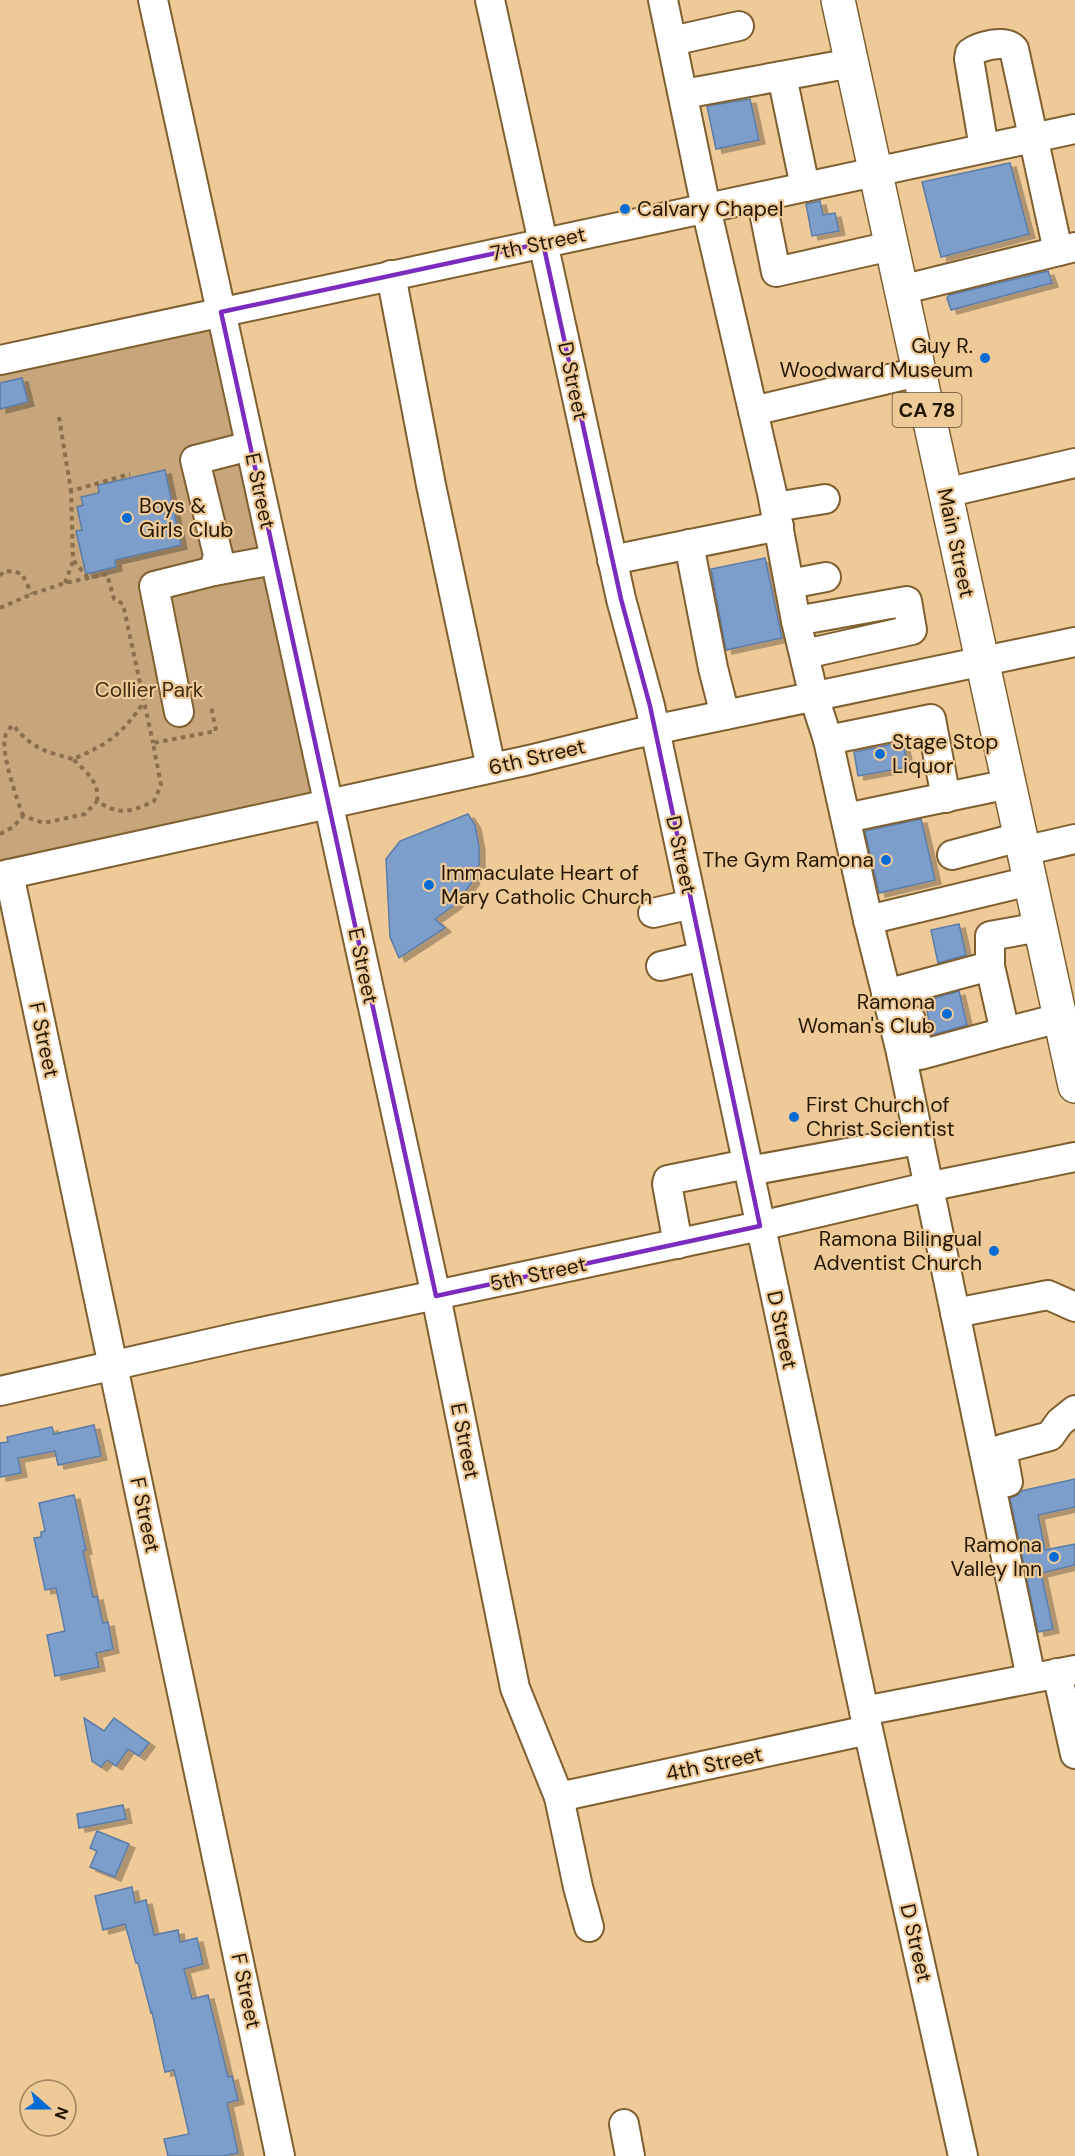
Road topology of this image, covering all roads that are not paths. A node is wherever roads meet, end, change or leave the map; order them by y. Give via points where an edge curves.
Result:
1 (153, 0) edge
2 (490, 0) edge
3 (663, 0) edge
4 (838, 0) edge
5 (739, 26) dead end
6 (672, 40) junction
7 (852, 63) junction
8 (782, 76) junction
9 (684, 94) junction
10 (1075, 129) edge
11 (1033, 138) junction
12 (984, 148) junction
13 (875, 172) junction
14 (805, 187) junction
15 (761, 196) junction
16 (706, 208) junction
17 (543, 243) junction
18 (891, 246) junction
19 (1067, 249) edge
20 (392, 275) junction
21 (901, 290) junction
22 (221, 312) junction
23 (0, 360) edge
24 (918, 372) junction
25 (753, 411) junction
26 (250, 446) junction
27 (1075, 463) edge
28 (945, 493) junction
29 (825, 499) dead end
30 (777, 516) junction
31 (689, 544) junction
32 (274, 560) junction
33 (612, 560) junction
34 (214, 571) junction
35 (826, 576) dead end
36 (790, 584) junction
37 (796, 621) junction
38 (1075, 642) edge
39 (805, 654) junction
40 (982, 661) junction
41 (814, 696) junction
42 (179, 712) dead end
43 (725, 715) junction
44 (655, 730) junction
45 (828, 740) junction
46 (491, 768) junction
47 (1009, 784) junction
48 (946, 798) junction
49 (328, 805) junction
50 (846, 818) junction
51 (1075, 839) edge
52 (952, 855) dead end
53 (1024, 856) junction
54 (5, 875) edge
55 (692, 904) junction
56 (653, 913) dead end
57 (867, 920) junction
58 (1040, 927) junction
59 (703, 957) junction
60 (661, 966) dead end
61 (990, 966) junction
62 (895, 991) junction
63 (1060, 1018) junction
64 (1005, 1032) junction
65 (1075, 1086) edge
66 (918, 1140) junction
67 (1075, 1157) edge
68 (748, 1168) junction
69 (927, 1187) junction
70 (760, 1226) junction
71 (678, 1244) junction
72 (436, 1296) junction
73 (1075, 1307) edge
74 (955, 1313) junction
75 (114, 1366) junction
76 (0, 1391) edge
77 (1075, 1410) edge
78 (1008, 1482) dead end
79 (1054, 1674) edge
80 (866, 1721) junction
81 (1075, 1754) edge
82 (559, 1797) junction
83 (589, 1927) dead end
84 (624, 2124) dead end
85 (280, 2156) edge
86 (630, 2156) edge
87 (963, 2156) edge

1 - 22 street, E Street
2 - 17 street, D Street
3 - 6 street
4 - 7 main road, Main Street / CA 78
5 - 6 street
6 - 9 street
7 - 8 street
7 - 13 main road, Main Street / CA 78
8 - 9 street
8 - 14 street
9 - 16 street
10 - 11 street, 7th Street
11 - 12 street, 7th Street
11 - 12 street via 1014,49 1004,43 970,53
11 - 19 street
12 - 13 street, 7th Street
13 - 14 street, 7th Street
13 - 18 main road, Main Street / CA 78
14 - 15 street, 7th Street
15 - 16 street, 7th Street
15 - 18 street via 776,272
16 - 17 street, 7th Street
16 - 25 street
17 - 20 street, 7th Street
17 - 33 street, D Street
18 - 21 main road, Main Street / CA 78
19 - 21 street
20 - 22 street, 7th Street
20 - 46 street via 431,485
21 - 24 main road, Main Street / CA 78
22 - 23 street, 7th Street
22 - 26 street, E Street
24 - 25 street
24 - 28 main road, Main Street / CA 78
25 - 30 street
26 - 32 street, E Street
26 - 34 street via 195,460 218,555
27 - 28 street
28 - 40 main road, Main Street / CA 78
29 - 30 street
30 - 31 street
30 - 36 street
31 - 33 street
31 - 43 street
32 - 34 street
32 - 49 street, E Street
33 - 44 street, D Street
34 - 42 street via 154,586
35 - 36 street
36 - 37 street
37 - 39 street
37 - 39 street via 907,600 912,630
38 - 40 street, 6th Street
39 - 41 street
40 - 41 street, 6th Street
40 - 47 main road, Main Street / CA 78
41 - 43 street, 6th Street
41 - 45 street
43 - 44 street, 6th Street
44 - 46 street, 6th Street
44 - 55 street, D Street
45 - 48 street via 931,718
45 - 50 street
46 - 49 street, 6th Street
47 - 48 street
47 - 53 main road, Main Street / CA 78
48 - 50 street
49 - 54 street, 6th Street
49 - 72 street, E Street
50 - 57 street
51 - 53 street
52 - 53 street
53 - 57 street
53 - 58 main road, Main Street / CA 78
54 - 75 street, F Street
55 - 56 street
55 - 59 street, D Street
57 - 62 street
58 - 61 street via 990,936
58 - 63 main road, Main Street / CA 78
59 - 60 street
59 - 68 street, D Street
61 - 62 street
61 - 64 street
62 - 64 street via 920,1055
62 - 66 street via 900,1048
63 - 64 street
63 - 65 main road, Main Street / CA 78
66 - 68 street
66 - 69 street
67 - 69 street, 5th Street
68 - 70 street, D Street
68 - 71 street via 668,1180
69 - 70 street, 5th Street
69 - 74 street
70 - 71 street, 5th Street
70 - 80 street, D Street
71 - 72 street, 5th Street
72 - 75 street, 5th Street
72 - 82 street, E Street via 514,1688
73 - 74 street via 1048,1295
74 - 79 street
75 - 76 street, 5th Street
75 - 85 street, F Street
77 - 78 street via 1050,1436 1002,1449
79 - 80 street, 4th Street
79 - 81 street
80 - 82 street, 4th Street
80 - 87 street, D Street
82 - 83 street, E Street
84 - 86 street

